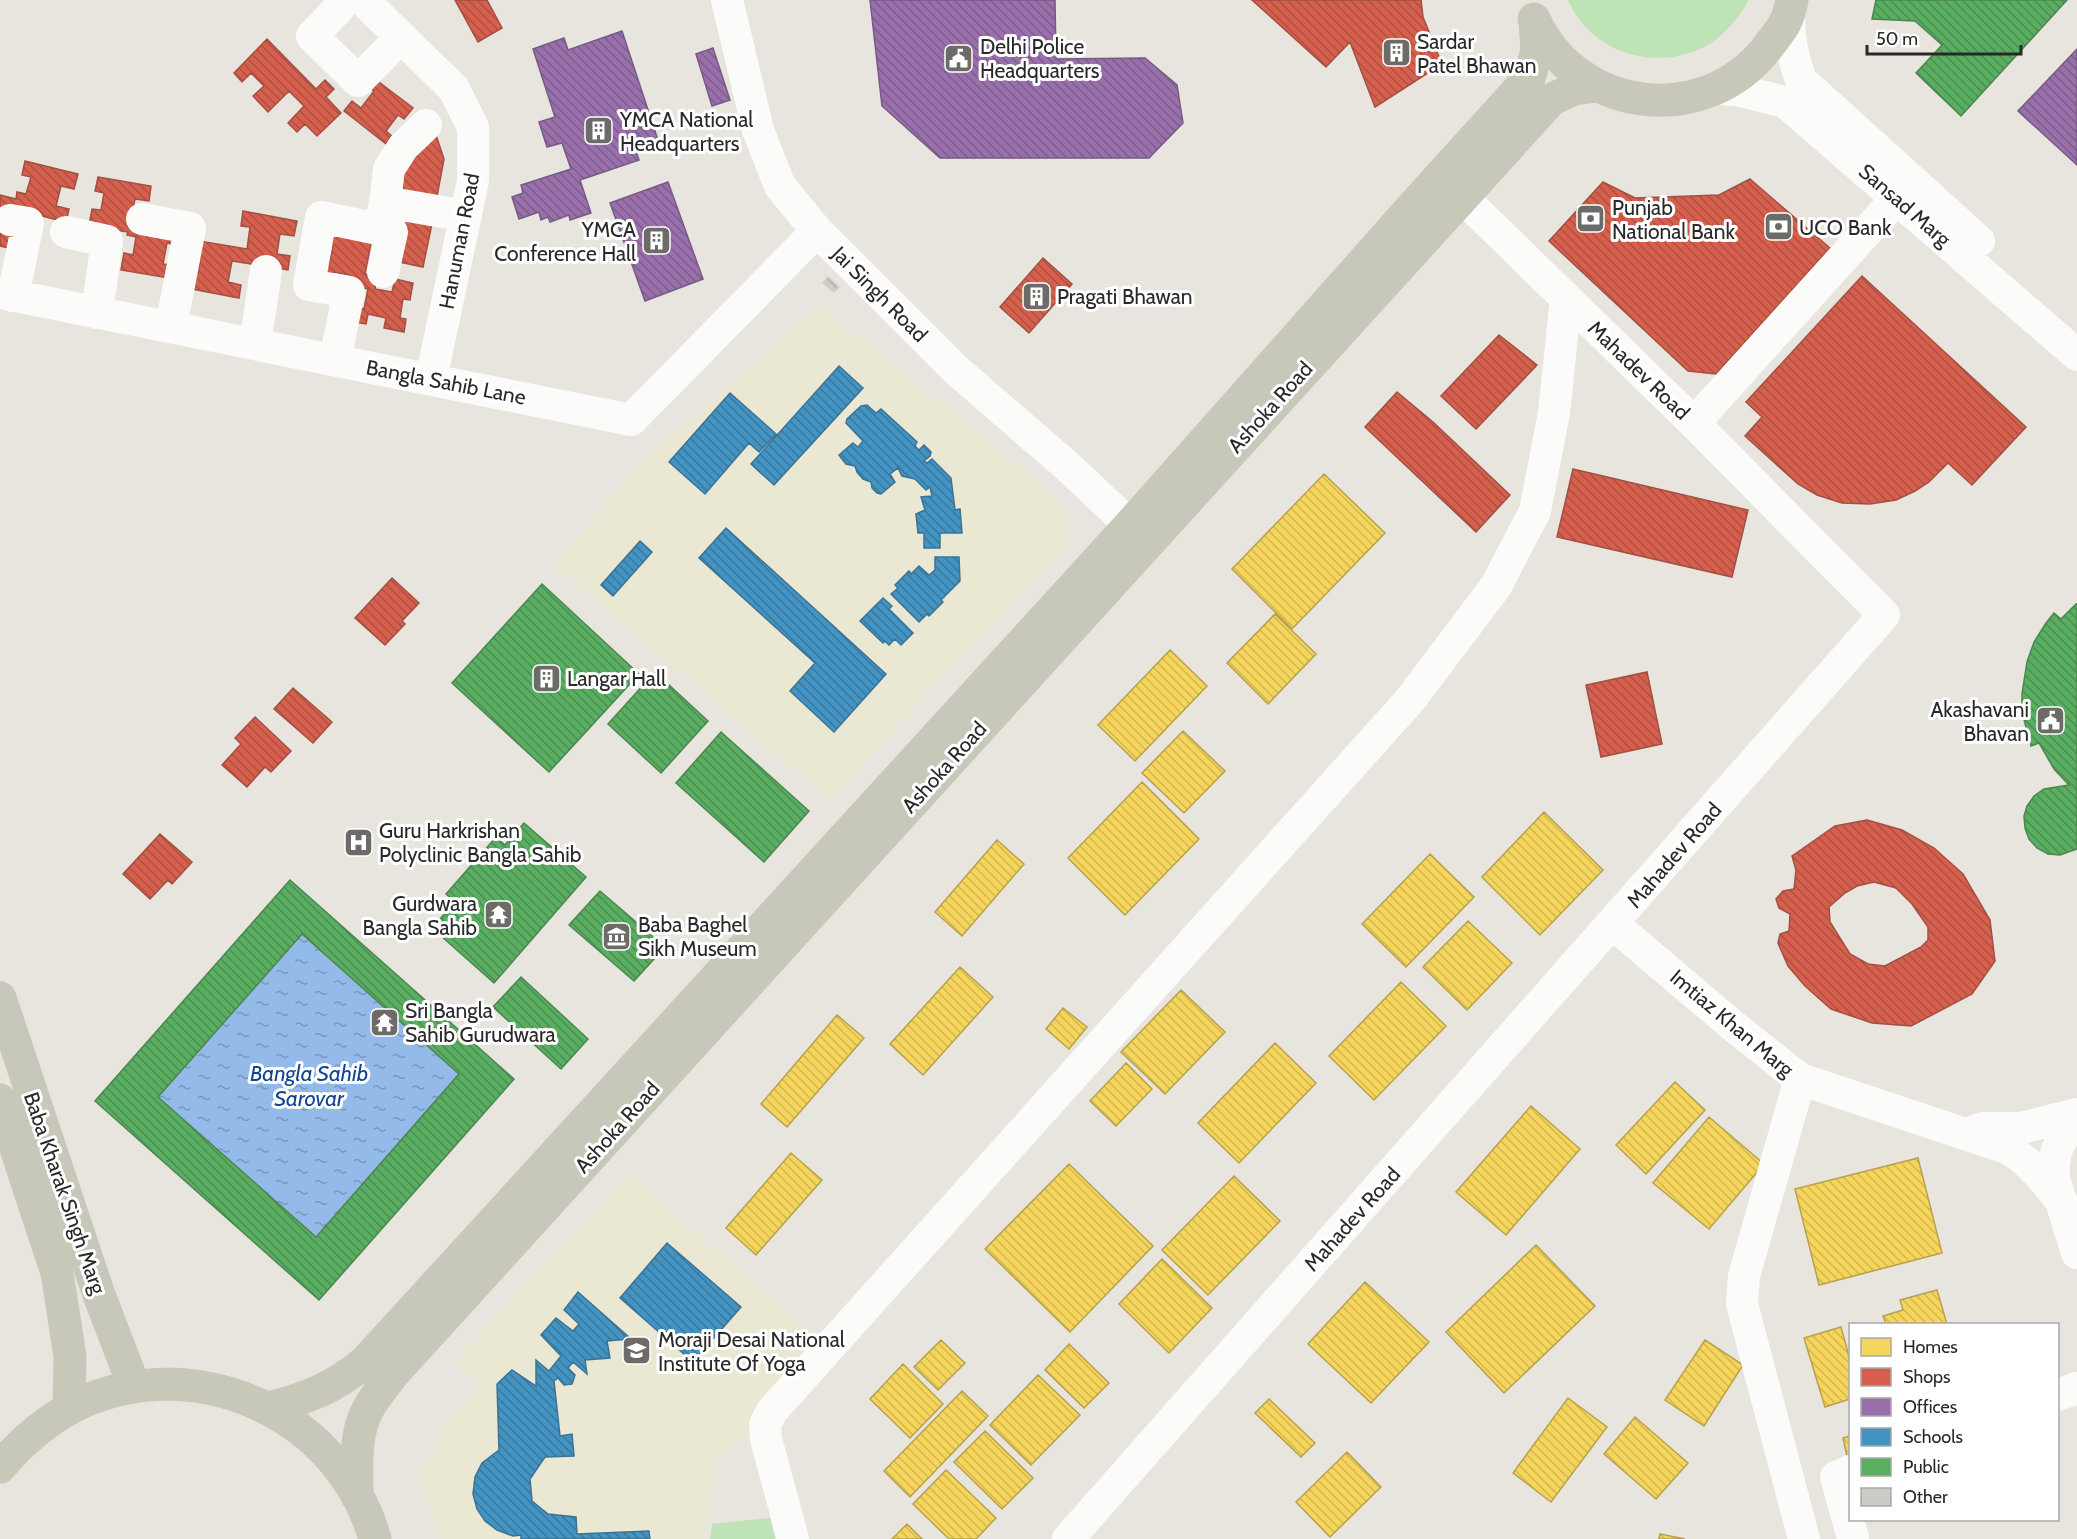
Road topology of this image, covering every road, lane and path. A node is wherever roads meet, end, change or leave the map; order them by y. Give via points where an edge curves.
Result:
1 (727, 0) edge
2 (351, 3) edge
3 (1791, 9) edge
4 (1532, 11) edge
5 (401, 37) junction
6 (1597, 86) junction
7 (1716, 88) junction
8 (426, 125) dead end
9 (1462, 196) junction
10 (1897, 198) junction
11 (382, 215) junction
12 (466, 216) junction
13 (142, 219) dead end
14 (10, 220) dead end
15 (817, 231) junction
16 (66, 232) dead end
17 (266, 271) dead end
18 (383, 272) dead end
19 (6, 295) edge
20 (1566, 298) junction
21 (96, 312) junction
22 (171, 327) junction
23 (2077, 329) edge
24 (255, 344) junction
25 (2077, 355) edge
26 (335, 360) junction
27 (431, 379) junction
28 (1694, 423) junction
29 (1130, 525) junction
30 (1613, 924) junction
31 (0, 998) edge
32 (1800, 1079) junction
33 (0, 1100) edge
34 (2077, 1114) edge
35 (2077, 1122) edge
36 (1966, 1134) junction
37 (2067, 1188) edge
38 (2077, 1253) edge
39 (134, 1386) junction
40 (2077, 1388) edge
41 (2059, 1395) edge
42 (269, 1408) junction
43 (69, 1409) junction
44 (0, 1467) edge
45 (1849, 1472) edge
46 (357, 1496) junction
47 (1853, 1538) edge
48 (375, 1539) edge
49 (793, 1539) edge
50 (1068, 1539) edge
51 (1804, 1539) edge

1 - 15 street, Jai Singh Road via 758,130 780,186
2 - 5 street, Hanuman Road
2 - 5 street via 312,36 358,81
3 - 7 main road via 1765,52 1734,79
3 - 23 street, Sansad Marg via 1789,39 1801,80
4 - 6 main road via 1552,50
4 - 29 main road, Ashoka Road via 1537,51 1529,78
5 - 12 street, Hanuman Road via 454,89 473,127 474,181
6 - 7 main road via 1644,100 1669,101
6 - 9 main road, Ashoka Road via 1574,89 1552,99
7 - 10 street, Sansad Marg via 1785,102
8 - 11 street via 403,147 389,169
9 - 20 street, Mahadev Road
9 - 46 main road, Ashoka Road via 393,1374 368,1410 360,1430
10 - 25 street, Sansad Marg
10 - 28 street
11 - 12 street
11 - 18 street via 392,232
11 - 26 street via 321,217 309,285 349,292
12 - 27 street, Hanuman Road
13 - 22 street via 190,228
14 - 19 street via 28,223
15 - 27 street, Bangla Sahib Lane via 631,420
15 - 29 street, Jai Singh Road via 955,369
16 - 21 street via 107,241
17 - 24 street
19 - 21 street, Bangla Sahib Lane
20 - 28 street, Mahadev Road
20 - 49 street via 1554,413 1535,511 1496,586 1410,700 772,1412 765,1425 766,1439
21 - 22 street, Bangla Sahib Lane
22 - 24 street, Bangla Sahib Lane
24 - 26 street, Bangla Sahib Lane
26 - 27 street, Bangla Sahib Lane
28 - 30 street, Mahadev Road via 1884,615
29 - 42 main road, Ashoka Road via 931,740 872,771 768,890 753,936 365,1362 322,1391
30 - 32 street, Imtiaz Khan Marg
30 - 50 street, Mahadev Road
31 - 39 main road, Baba Kharak Singh Marg via 99,1295
32 - 36 street, Imtiaz Khan Marg
32 - 51 street via 1744,1276 1742,1304
33 - 43 main road, Baba Kharak Singh Marg via 57,1273 70,1356
34 - 36 street via 2021,1128 1982,1128
35 - 37 street via 2063,1136 2053,1167
36 - 37 street, Imtiaz Khan Marg via 2007,1148
37 - 38 street
39 - 42 main road via 204,1386
39 - 43 main road
40 - 41 street
42 - 46 main road via 320,1445
43 - 44 main road via 18,1446
45 - 47 street via 1836,1477
46 - 48 main road

